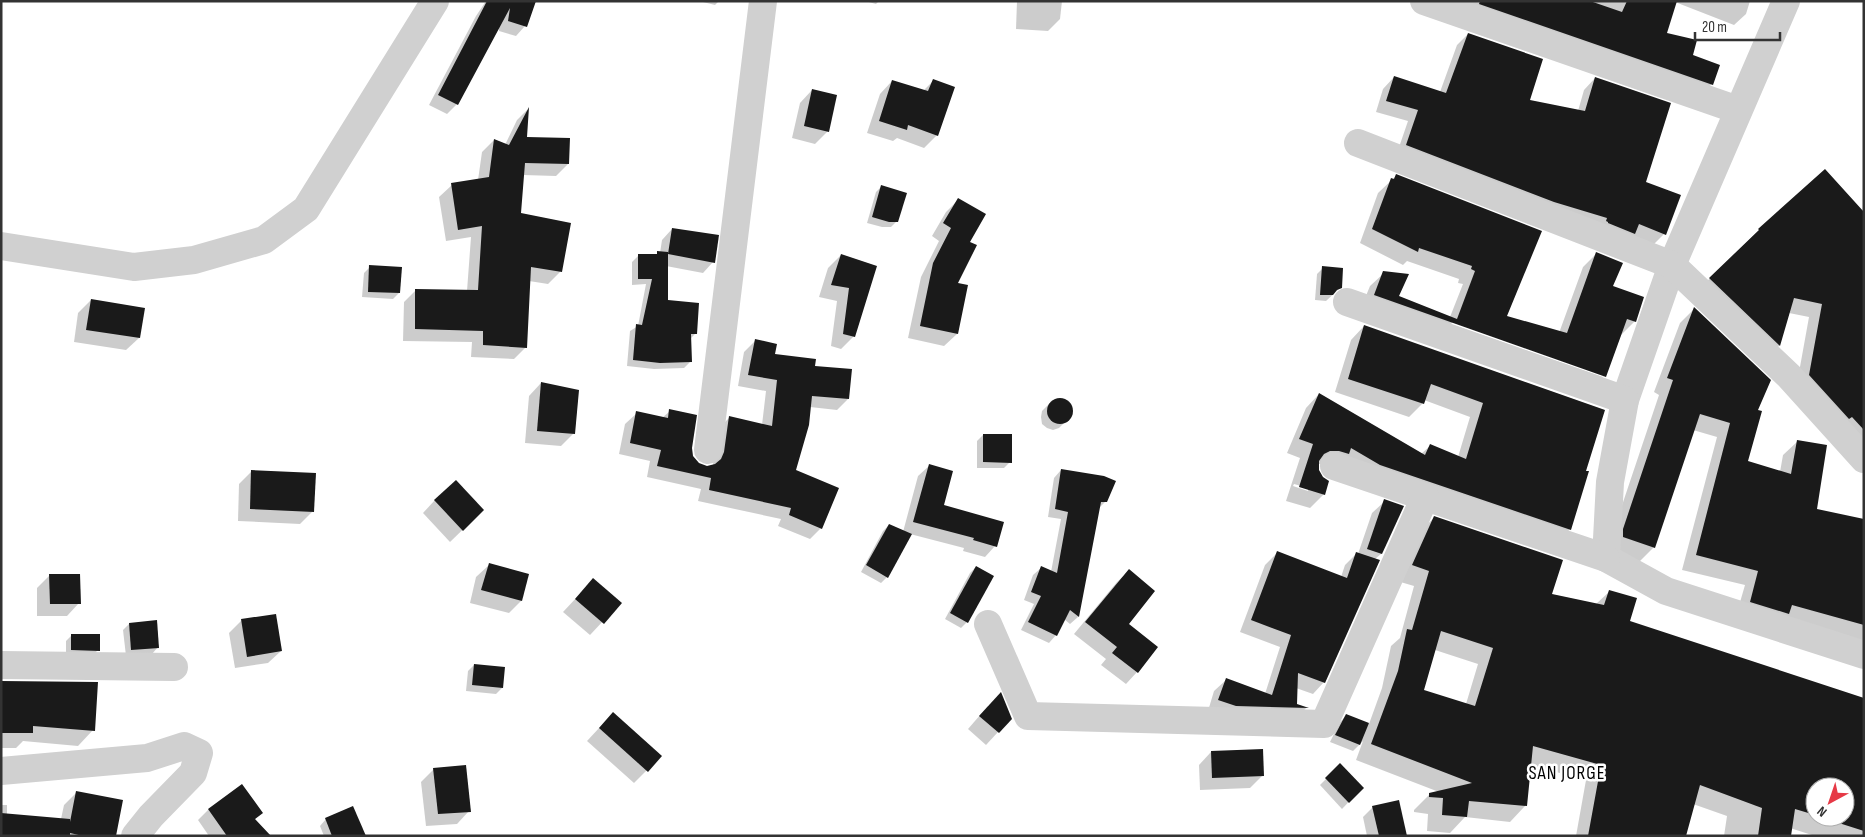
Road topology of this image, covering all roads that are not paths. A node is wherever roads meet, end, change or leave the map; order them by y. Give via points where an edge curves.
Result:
1 (435, 1) edge
2 (763, 1) edge
3 (1424, 1) edge
4 (1786, 1) edge
5 (1738, 110) junction
6 (1358, 143) dead end
7 (1, 246) edge
8 (1672, 265) junction
9 (1347, 302) dead end
10 (1625, 400) junction
11 (708, 450) dead end
12 (1864, 459) edge
13 (1334, 466) dead end
14 (1425, 497) junction
15 (1606, 558) junction
16 (988, 624) dead end
17 (1864, 654) edge
18 (1, 665) edge
19 (174, 667) dead end
20 (1, 771) edge
21 (135, 836) edge

1 - 7 street via 306,209 264,240 194,260 134,267
2 - 11 street
3 - 5 street
4 - 5 street
5 - 8 street
6 - 8 street
8 - 10 street
8 - 12 street via 1789,376
9 - 10 street
10 - 15 street via 1610,482
13 - 14 street
14 - 15 street
14 - 16 street via 1324,724 1028,716
15 - 17 street via 1666,591
18 - 19 street
20 - 21 street via 147,758 184,746 199,753 193,773

